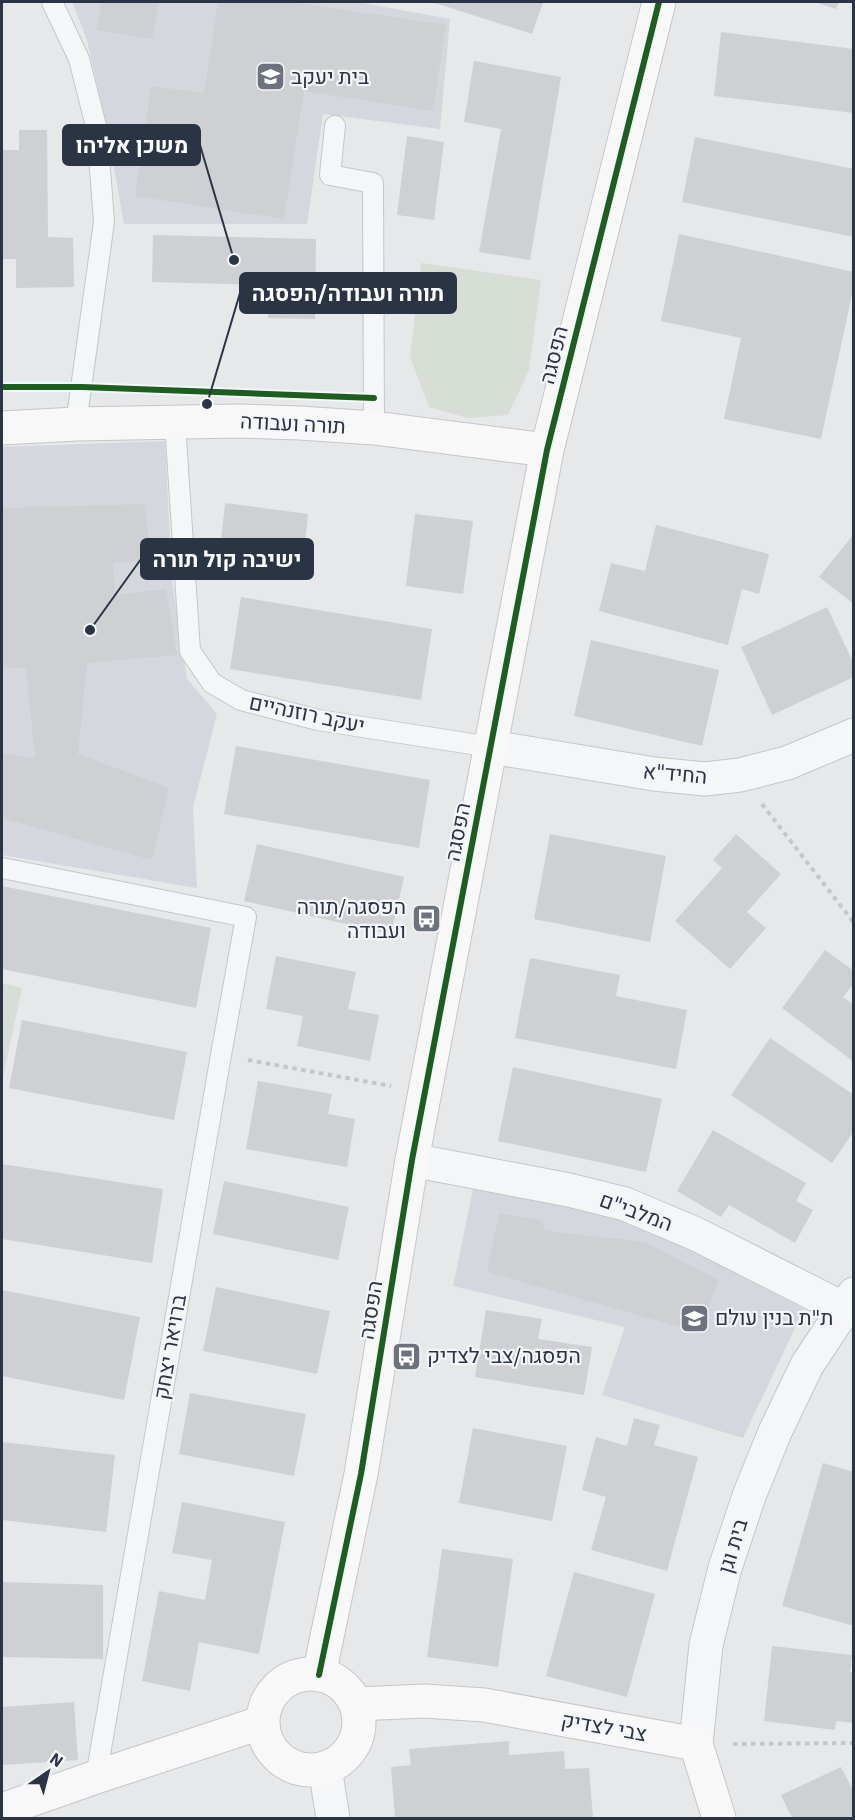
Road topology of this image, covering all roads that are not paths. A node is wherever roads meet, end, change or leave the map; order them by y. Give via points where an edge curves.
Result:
1 (52, 2) edge
2 (659, 2) edge
3 (335, 126) dead end
4 (176, 423) junction
5 (76, 424) junction
6 (2, 428) edge
7 (374, 428) junction
8 (547, 450) junction
9 (854, 735) edge
10 (491, 747) junction
11 (2, 868) edge
12 (412, 1160) junction
13 (849, 1301) edge
14 (320, 1675) junction
15 (356, 1704) junction
16 (263, 1722) junction
17 (696, 1744) junction
18 (325, 1768) junction
19 (96, 1777) junction
20 (2, 1810) edge
21 (333, 1818) edge
22 (719, 1818) edge

1 - 5 lane via 79,59 97,130 104,222
2 - 8 street, הפסגה
3 - 7 lane via 330,175 373,183
4 - 5 street, תורה ועבודה
4 - 7 street, תורה ועבודה via 259,422
4 - 10 lane, יעקב רוזנהיים via 190,651 212,683 241,700 318,720
5 - 6 street, תורה ועבודה
7 - 8 street, תורה ועבודה
8 - 10 street, הפסגה
9 - 10 street, החיד"א via 787,763 705,779
10 - 12 street, הפסגה
11 - 19 lane, ברויאר יצחק via 246,917
12 - 13 street, המלבי"ם via 625,1204
12 - 14 street, הפסגה via 361,1474
13 - 17 street, בית וגן via 807,1365 748,1496 706,1645
14 - 15 street via 347,1690
14 - 16 street via 287,1680 274,1691
15 - 17 street, צבי לצדיק via 425,1701 484,1705
15 - 18 street via 358,1733 351,1748
16 - 18 street via 272,1749 284,1761 299,1768
16 - 19 street
17 - 22 street, בית וגן
18 - 21 street
19 - 20 street

